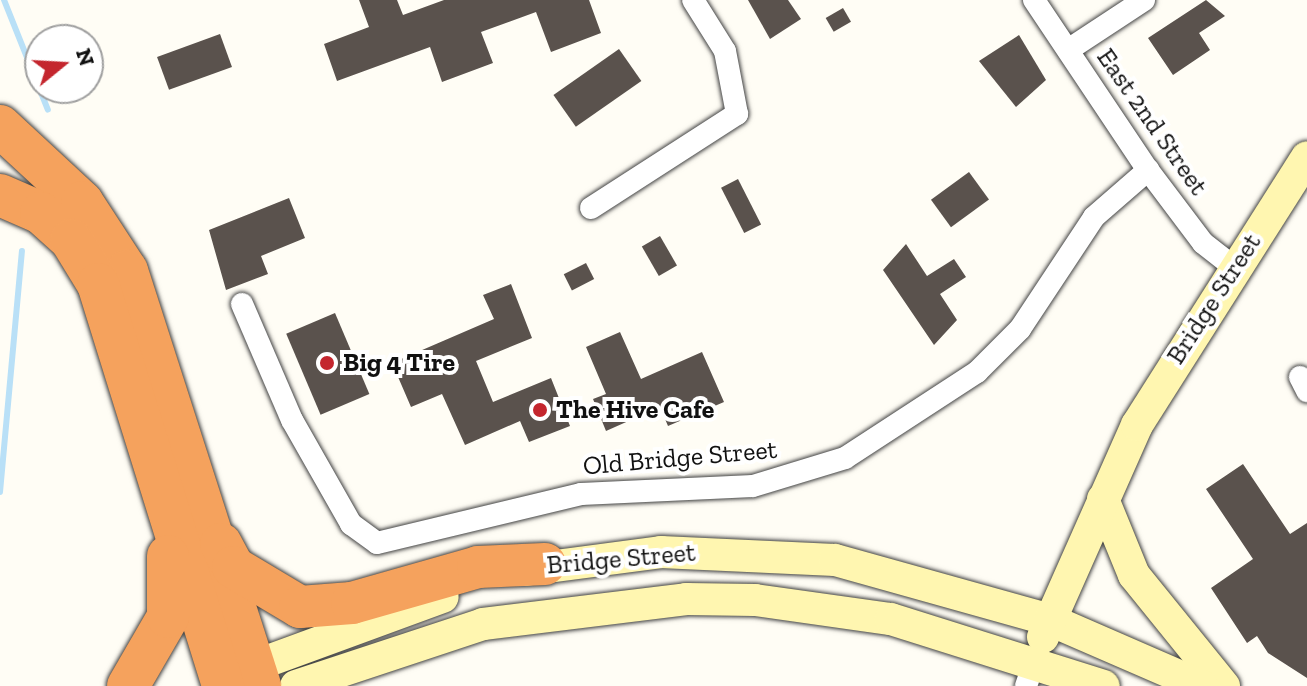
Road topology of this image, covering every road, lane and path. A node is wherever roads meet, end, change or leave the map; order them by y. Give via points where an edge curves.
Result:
1 (693, 0) edge
2 (1034, 0) edge
3 (1144, 0) edge
4 (1068, 50) junction
5 (0, 126) edge
6 (1307, 157) edge
7 (1148, 170) junction
8 (0, 195) edge
9 (591, 208) dead end
10 (1234, 267) junction
11 (242, 304) dead end
12 (1103, 499) junction
13 (182, 502) junction
14 (545, 564) junction
15 (1050, 620) junction
16 (1030, 674) edge
17 (232, 680) edge
18 (128, 686) edge
19 (296, 686) edge
20 (1104, 686) edge
21 (1202, 686) edge
22 (1224, 686) edge

1 - 9 street via 725,51 738,94 737,114 721,130
2 - 4 street, East 2nd Street
3 - 4 street
4 - 7 street, East 2nd Street
5 - 13 highway via 82,202 127,271
6 - 10 main road, Bridge Street
7 - 10 street, East 2nd Street via 1203,243
7 - 11 street, Old Bridge Street via 1094,217 1020,329 977,372 845,458 753,486 581,494 377,543 351,524 292,420
8 - 13 highway via 41,213 71,240 98,284
10 - 12 main road, Bridge Street via 1137,425
12 - 15 main road, Bridge Street
12 - 22 main road via 1134,575
13 - 14 highway via 233,567 300,607 352,603 478,567
13 - 17 highway
13 - 18 highway via 168,617
14 - 15 main road, Bridge Street via 731,551 835,560
14 - 17 main road, Bridge Street
15 - 16 main road, Bridge Street
15 - 21 main road
16 - 19 main road, Bridge Street via 891,619 755,600 686,599 483,624
16 - 20 main road

